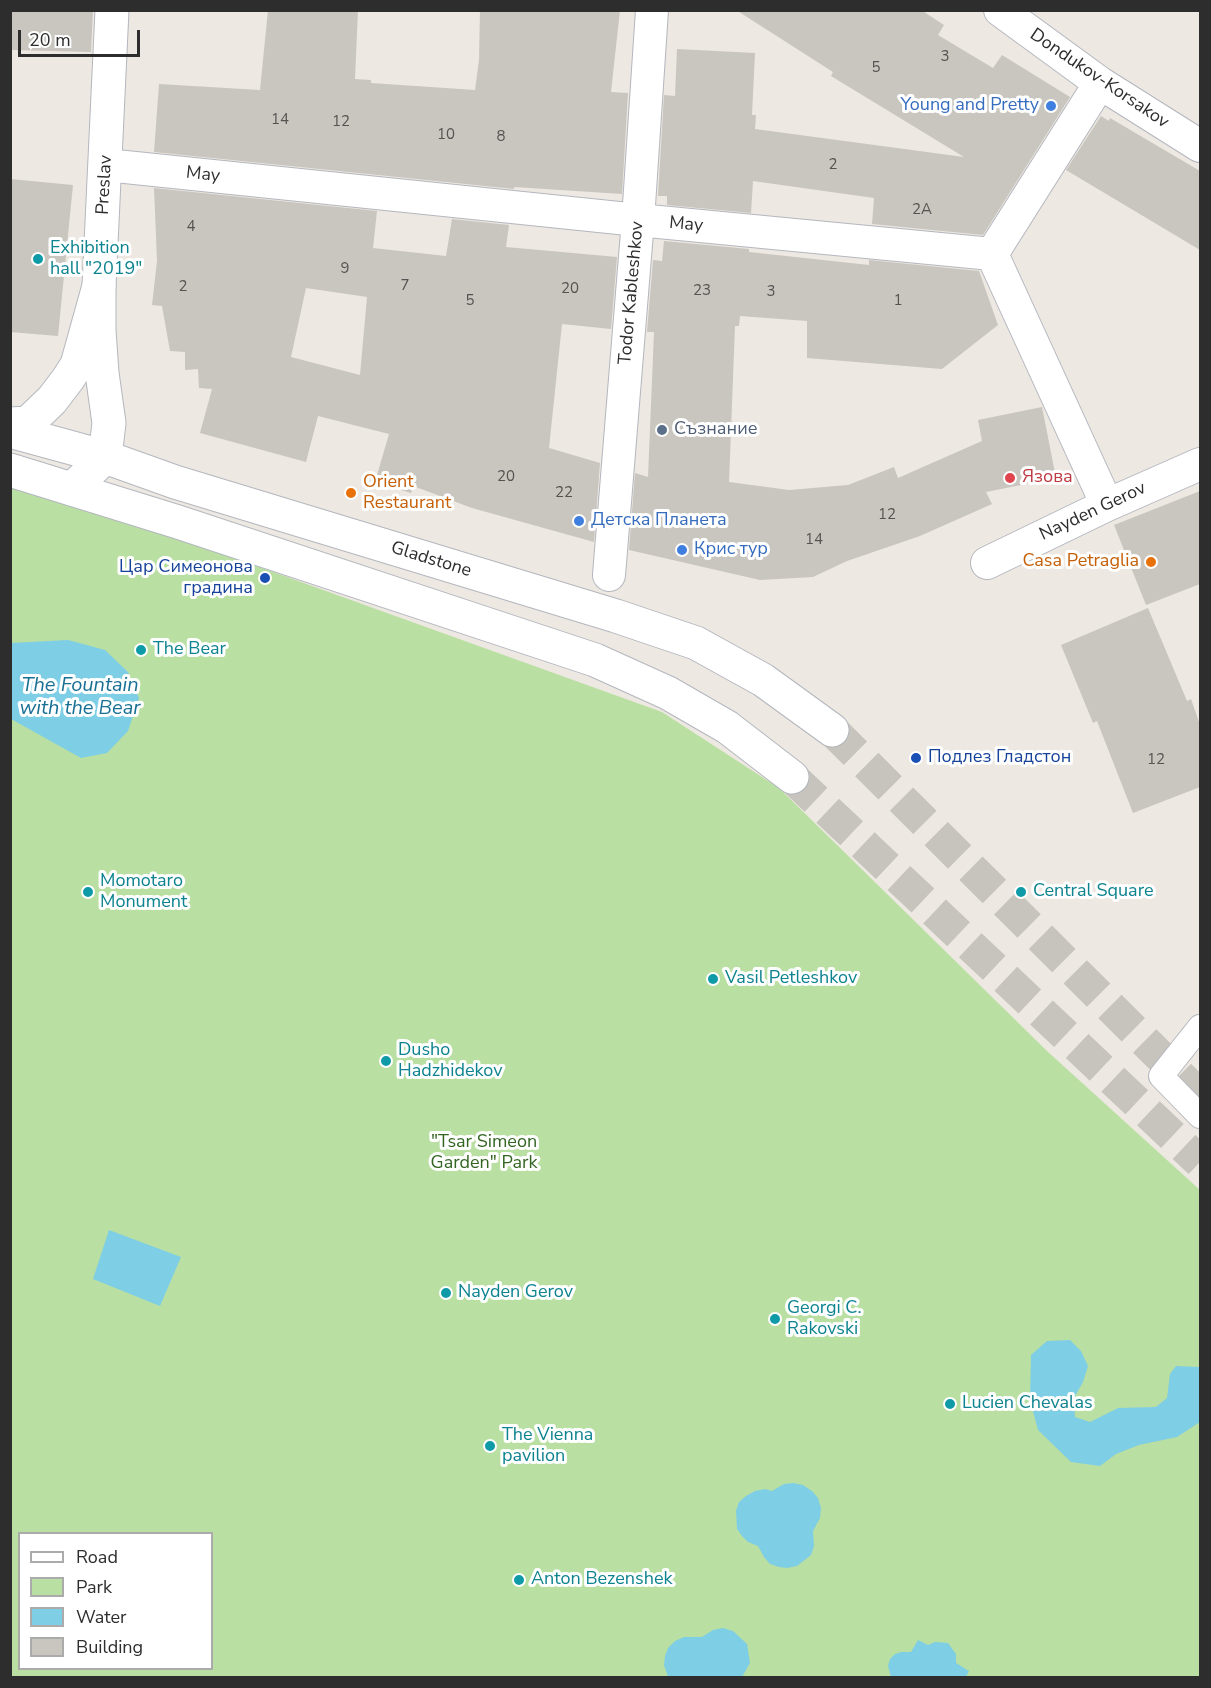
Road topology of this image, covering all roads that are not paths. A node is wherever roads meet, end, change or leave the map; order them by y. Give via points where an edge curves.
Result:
1 (112, 10) edge
2 (652, 10) edge
3 (1000, 10) edge
4 (1100, 83) junction
5 (1200, 146) edge
6 (106, 165) junction
7 (638, 220) junction
8 (992, 254) junction
9 (99, 286) junction
10 (10, 424) edge
11 (10, 431) edge
12 (105, 458) junction
13 (1200, 464) edge
14 (10, 470) edge
15 (72, 489) junction
16 (1107, 505) junction
17 (987, 562) dead end
18 (609, 574) dead end
19 (832, 730) tunnel mouth
20 (792, 777) tunnel mouth
21 (1200, 1027) edge
22 (1200, 1116) edge

1 - 6 main road, Preslav
2 - 7 street, Todor Kableshkov
3 - 4 street, Dondukov-Korsakov
4 - 5 street, Dondukov-Korsakov
4 - 8 street
6 - 7 street, May
6 - 9 main road, Preslav
7 - 8 street, May
7 - 18 street, Todor Kableshkov
8 - 16 street
9 - 10 main road via 77,365 68,379 28,423
9 - 12 main road, Preslav via 102,373 109,423
11 - 12 main road, Gladstone
12 - 15 main road
12 - 19 main road, Gladstone via 696,643 764,680
13 - 16 street, Nayden Gerov
14 - 15 main road
15 - 20 main road via 595,660 668,693 727,727
16 - 17 street, Nayden Gerov
21 - 22 street via 1161,1076

